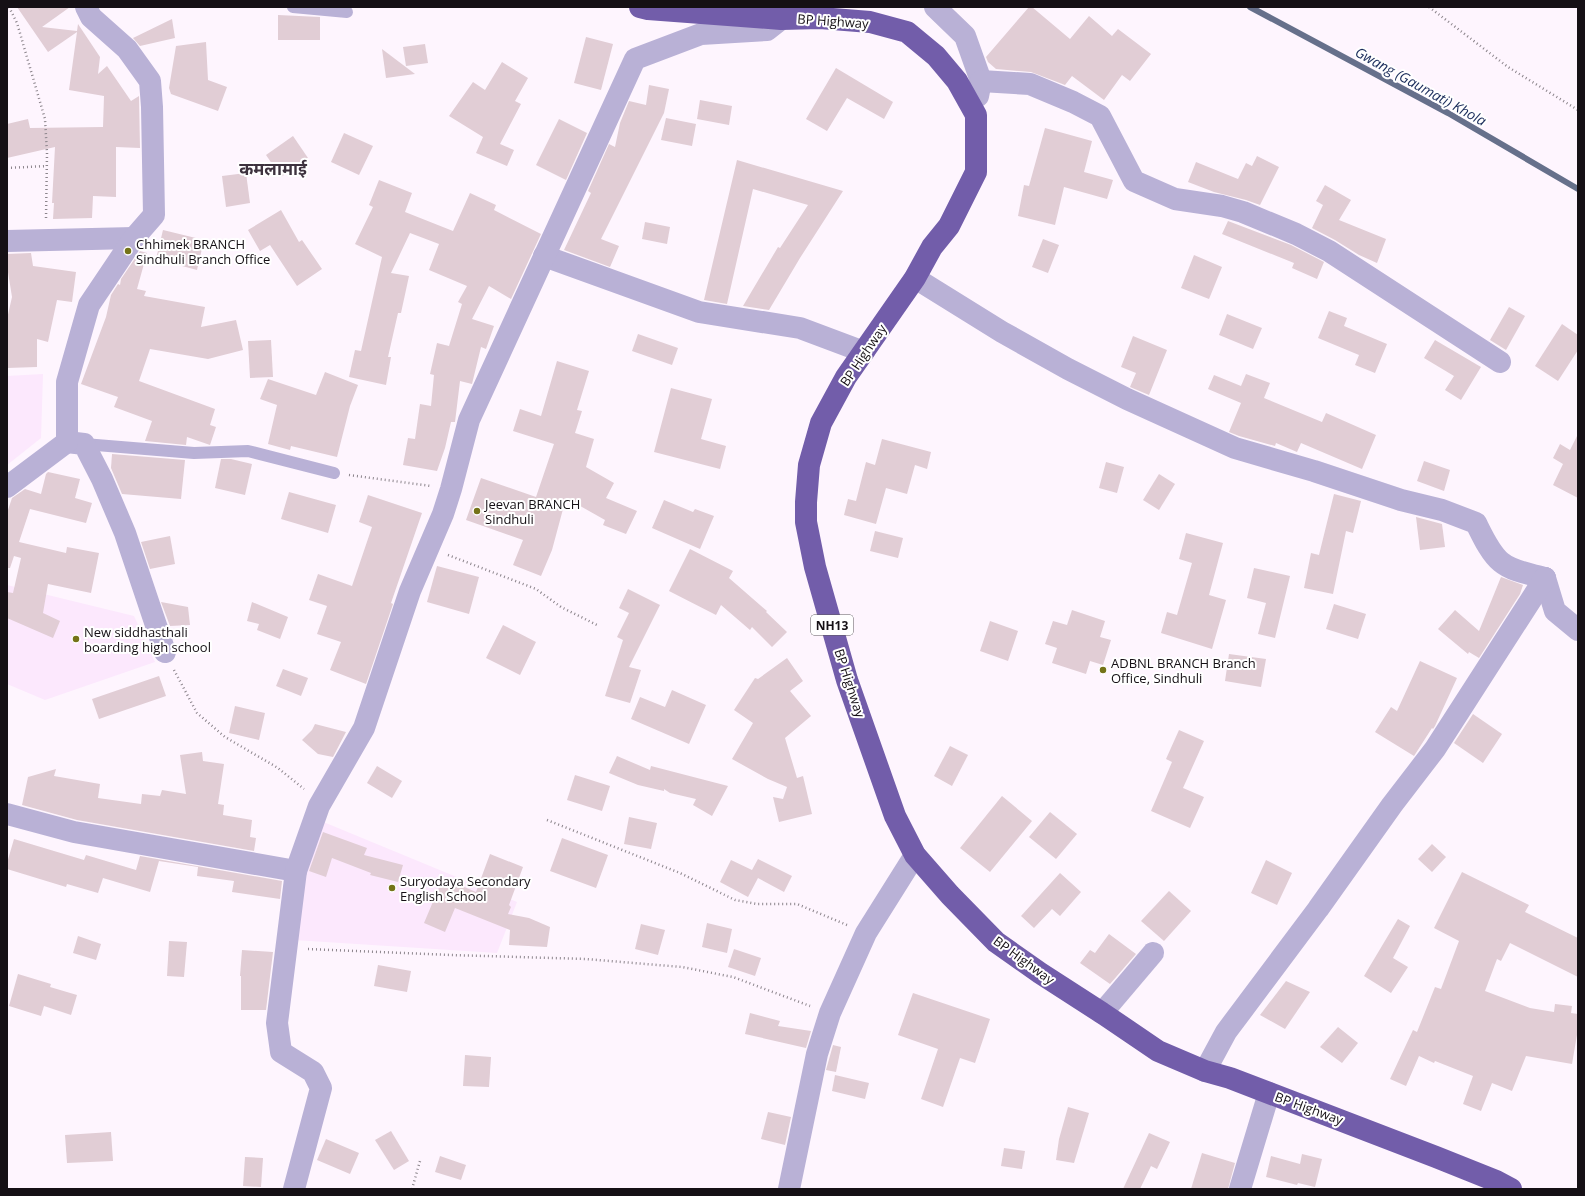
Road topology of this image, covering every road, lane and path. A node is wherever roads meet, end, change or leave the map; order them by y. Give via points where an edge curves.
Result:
1 (9, 7) edge
2 (86, 7) edge
3 (293, 7) edge
4 (640, 7) edge
5 (935, 7) edge
6 (1430, 7) edge
7 (347, 12) dead end
8 (781, 19) junction
9 (981, 81) junction
10 (1578, 110) edge
11 (976, 115) junction
12 (47, 166) junction
13 (7, 168) edge
14 (134, 238) junction
15 (46, 240) junction
16 (7, 241) edge
17 (544, 256) junction
18 (915, 278) junction
19 (864, 352) junction
20 (1500, 362) dead end
21 (75, 443) junction
22 (334, 473) joint
23 (7, 487) edge
24 (451, 489) junction
25 (429, 547) junction
26 (1546, 578) junction
27 (600, 626) dead end
28 (1578, 630) edge
29 (165, 652) joint
30 (319, 806) junction
31 (7, 814) edge
32 (547, 820) dead end
33 (915, 855) junction
34 (296, 871) junction
35 (866, 933) junction
36 (287, 948) junction
37 (1153, 953) dead end
38 (830, 1013) junction
39 (1102, 1013) junction
40 (1205, 1071) junction
41 (1269, 1093) junction
42 (420, 1161) dead end
43 (1500, 1186) edge
44 (294, 1189) edge
45 (412, 1189) edge
46 (789, 1189) edge
47 (1240, 1189) edge

1 - 12 path via 17,23 45,119
2 - 14 street via 91,17 127,49 150,81 154,214
3 - 7 lane
4 - 8 highway, BP Highway / NH13
5 - 9 street via 965,36
6 - 10 path via 1508,67
8 - 11 highway, BP Highway / NH13 via 820,18 870,22 907,32 936,56 957,81
8 - 17 street via 767,30 701,34 635,59
9 - 11 street
9 - 20 street via 1030,84 1100,116 1134,181 1175,199 1243,212 1296,234 1329,251
11 - 18 highway, BP Highway / NH13 via 976,172 949,226 932,247
12 - 13 path
12 - 15 path
14 - 15 street
14 - 21 street via 89,305 67,382
15 - 16 street
17 - 19 street via 699,312 800,328
17 - 24 street via 469,420
18 - 19 highway, BP Highway / NH13
18 - 26 street via 995,328 1068,369 1235,448 1401,500 1442,510 1476,523 1501,562 1517,570
19 - 33 highway, BP Highway / NH13 via 846,377 821,423 809,465 806,522 815,567 847,680 895,816
21 - 22 lane via 194,453 248,451
21 - 23 street
21 - 29 street via 102,479 125,533
22 - 24 path
24 - 25 street
25 - 27 path via 536,589 561,606
25 - 30 street via 410,591 364,728
26 - 28 street via 1555,611
26 - 40 street via 1436,749 1226,1032
29 - 30 path via 197,713 225,737 278,768 307,791
30 - 34 street
31 - 34 street via 74,832
32 - 35 path via 680,873 735,900 757,904 797,904
33 - 35 street
33 - 39 highway, BP Highway / NH13 via 996,942
34 - 36 street
35 - 38 street
36 - 38 path via 586,959 682,967 733,977
36 - 44 street via 277,1023 281,1052 313,1072 321,1088
37 - 39 street
38 - 46 street via 817,1054
39 - 40 highway, BP Highway / NH13 via 1158,1051
40 - 41 highway, BP Highway / NH13
41 - 43 highway, BP Highway / NH13 via 1339,1119
41 - 47 street
42 - 45 path

